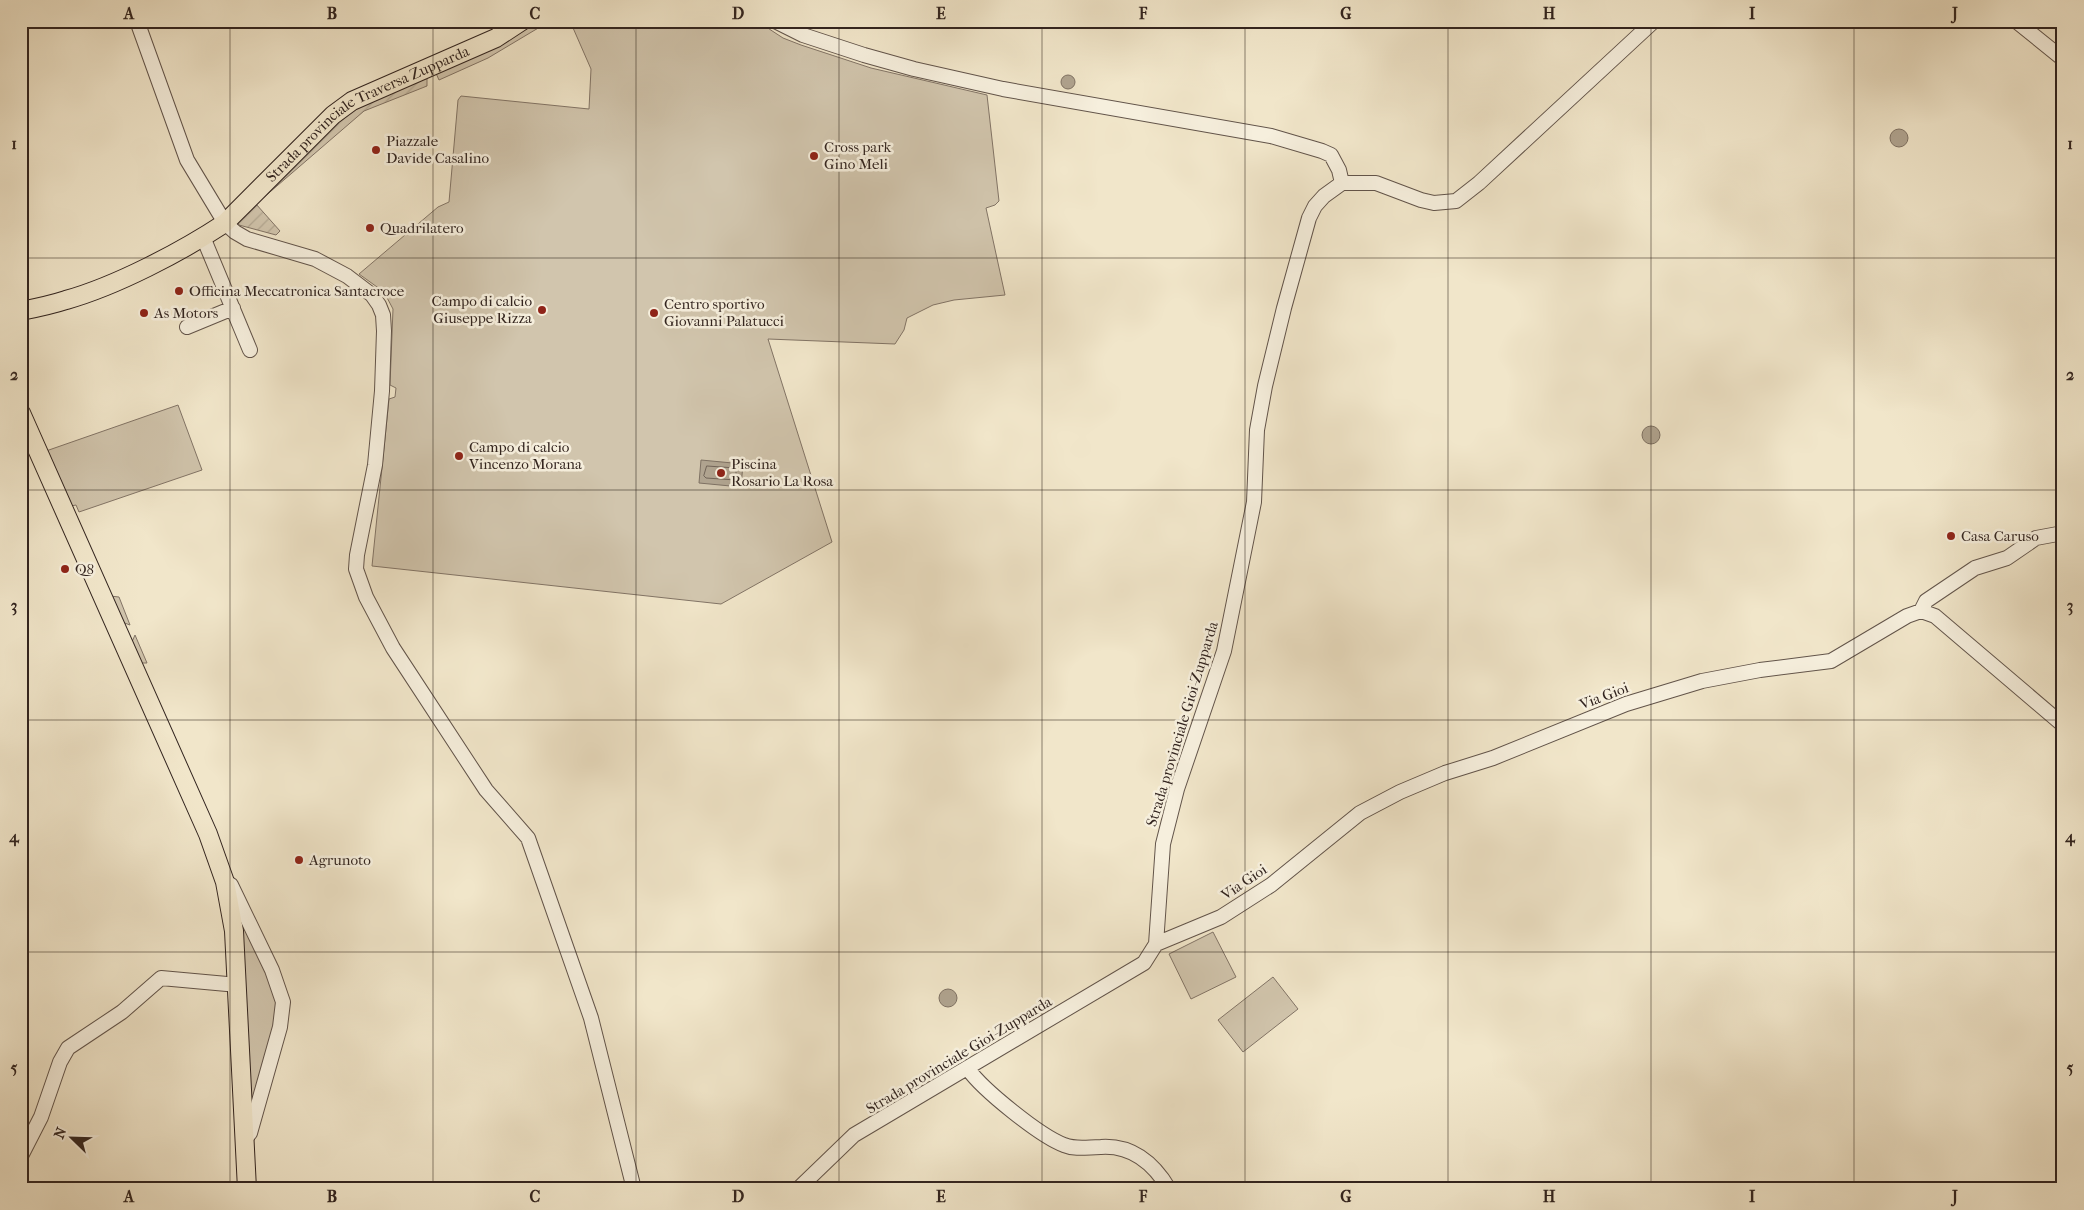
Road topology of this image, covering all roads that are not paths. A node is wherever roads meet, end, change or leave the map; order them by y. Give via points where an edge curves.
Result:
1 (137, 21) edge
2 (522, 21) edge
3 (775, 21) edge
4 (1654, 21) edge
5 (2016, 21) edge
6 (2063, 59) edge
7 (1342, 183) junction
8 (225, 223) junction
9 (204, 237) junction
10 (233, 308) junction
11 (21, 311) edge
12 (187, 327) dead end
13 (250, 350) dead end
14 (21, 413) edge
15 (2063, 533) edge
16 (1921, 611) junction
17 (2063, 725) edge
18 (225, 882) junction
19 (1156, 944) junction
20 (238, 985) junction
21 (968, 1069) junction
22 (245, 1139) junction
23 (21, 1156) edge
24 (247, 1189) edge
25 (634, 1189) edge
26 (798, 1189) edge
27 (1169, 1189) edge

1 - 8 street via 187,160
2 - 8 main road, Strada provinciale Traversa Zupparda via 496,38 352,101 333,115
3 - 7 street via 803,35 923,71 1003,89 1271,136 1330,155
4 - 7 street via 1480,183 1456,201 1434,203 1421,200 1376,182
5 - 6 street
7 - 19 street, Strada provinciale Gioi-Zupparda via 1315,206 1284,308 1257,430 1254,502 1224,652 1177,789 1163,844
8 - 9 main road, Strada provinciale Traversa Zupparda
8 - 25 street via 247,239 315,259 339,271 372,295 379,305 384,331 382,391 375,465 356,569 366,597 418,688 486,790 528,838 591,1018
9 - 10 street
9 - 11 main road, Strada provinciale Traversa Zupparda via 124,278 68,300
10 - 12 street
10 - 13 street
14 - 18 main road via 208,834
15 - 16 street via 2036,538 2007,558 1974,568 1926,601
16 - 17 street via 1935,616
16 - 19 street, Via Gioi via 1831,661 1702,681 1626,704 1400,792 1360,813 1271,885 1221,917
18 - 20 main road via 234,931
18 - 22 street via 231,885 272,970 283,1002 280,1026 250,1134
19 - 21 street, Strada provinciale Gioi-Zupparda via 1144,963
20 - 22 main road
20 - 23 street via 162,978 122,1012 68,1048 41,1117
21 - 26 street, Strada provinciale Gioi-Zupparda via 854,1135
21 - 27 street via 976,1080 1029,1123 1063,1145 1077,1149 1122,1148 1139,1155 1160,1174
22 - 24 main road

